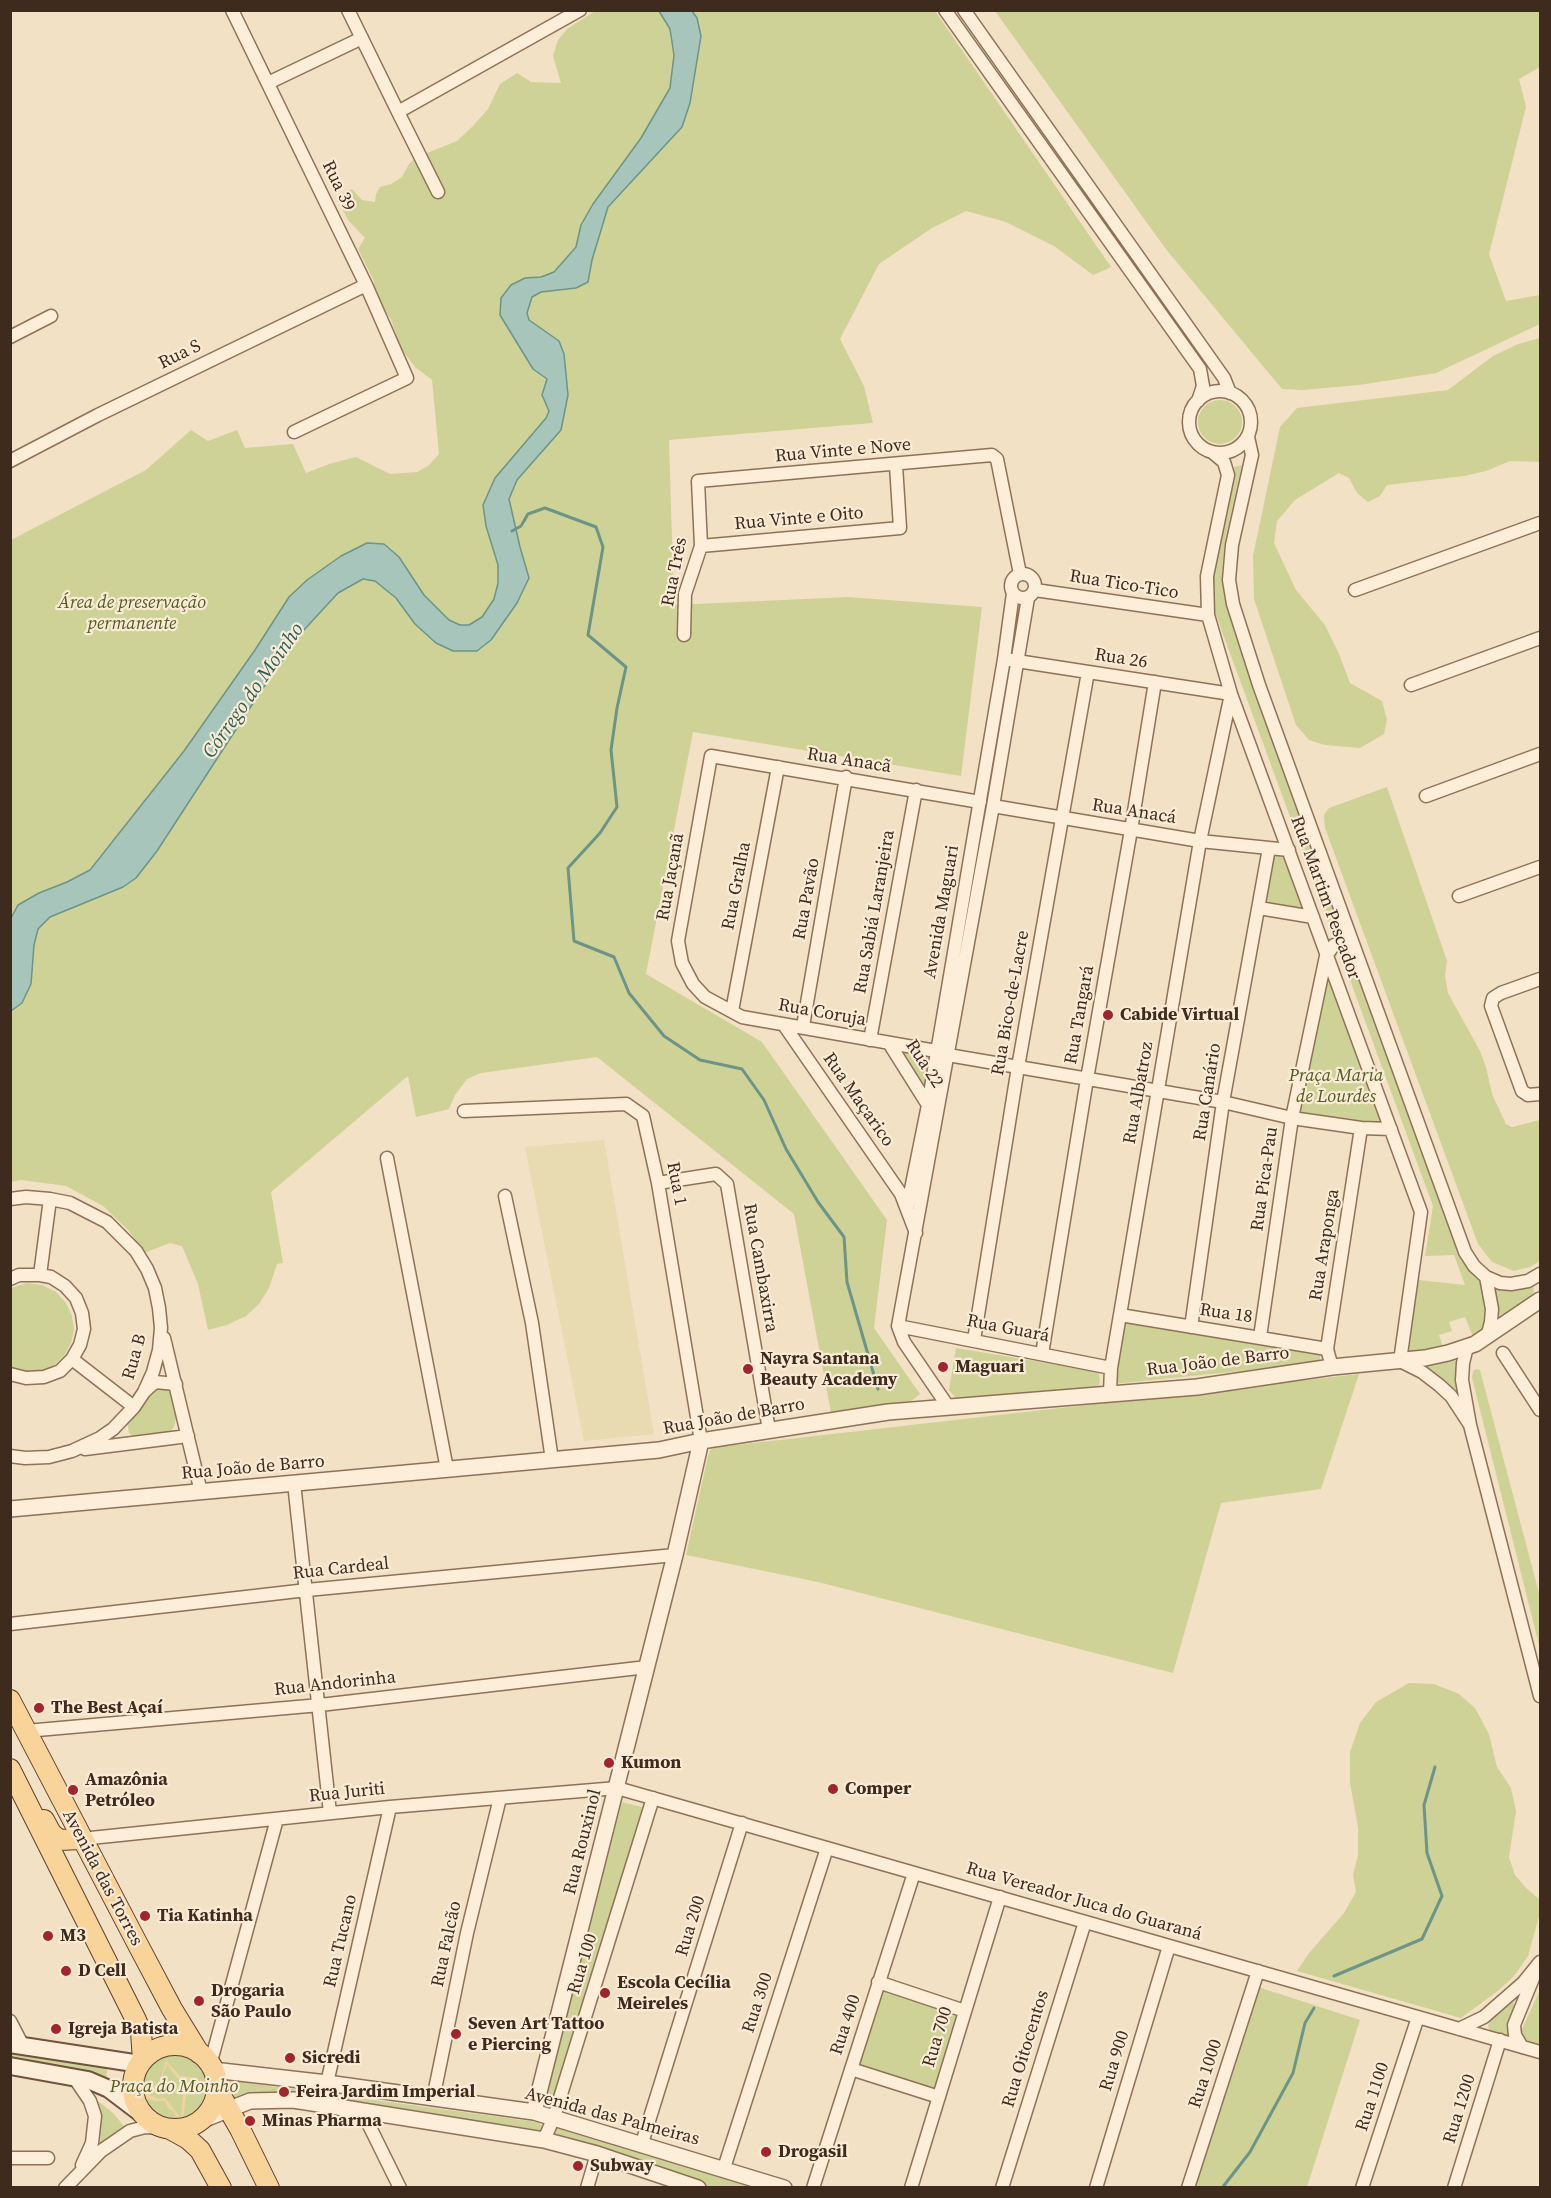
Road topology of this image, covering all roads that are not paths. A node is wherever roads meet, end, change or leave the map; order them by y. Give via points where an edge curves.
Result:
1 (232, 10) edge
2 (348, 10) edge
3 (580, 10) edge
4 (945, 10) edge
5 (964, 10) edge
6 (362, 38) junction
7 (268, 83) junction
8 (398, 112) junction
9 (438, 192) dead end
10 (366, 285) junction
11 (51, 316) dead end
12 (10, 337) edge
13 (1230, 393) junction
14 (1198, 401) junction
15 (294, 432) dead end
16 (1248, 437) junction
17 (1212, 452) junction
18 (10, 461) edge
19 (896, 465) junction
20 (698, 481) joint
21 (1540, 523) edge
22 (701, 546) junction
23 (1020, 574) junction
24 (1355, 590) dead end
25 (1013, 593) junction
26 (1031, 594) junction
27 (1208, 615) junction
28 (684, 635) dead end
29 (1540, 638) edge
30 (1004, 659) junction
31 (1017, 661) junction
32 (1088, 672) junction
33 (1155, 682) junction
34 (1412, 685) dead end
35 (1231, 694) junction
36 (1540, 754) edge
37 (711, 756) joint
38 (778, 767) junction
39 (846, 777) junction
40 (916, 790) junction
41 (1426, 796) dead end
42 (980, 802) junction
43 (993, 806) junction
44 (1062, 819) junction
45 (1131, 830) junction
46 (1200, 842) junction
47 (1269, 848) junction
48 (1289, 850) junction
49 (1540, 867) edge
50 (1459, 896) dead end
51 (1259, 908) junction
52 (1313, 917) junction
53 (1357, 953) junction
54 (1326, 956) junction
55 (1540, 979) edge
56 (705, 997) joint
57 (732, 1011) junction
58 (784, 1025) junction
59 (803, 1026) junction
60 (870, 1040) junction
61 (888, 1043) junction
62 (942, 1053) junction
63 (1018, 1067) junction
64 (1087, 1079) junction
65 (1158, 1092) junction
66 (1540, 1094) edge
67 (1223, 1102) junction
68 (928, 1105) junction
69 (464, 1111) dead end
70 (1292, 1118) junction
71 (1361, 1128) junction
72 (1391, 1129) junction
73 (387, 1158) dead end
74 (658, 1183) junction
75 (905, 1195) junction
76 (505, 1196) dead end
77 (10, 1199) edge
78 (50, 1199) junction
79 (922, 1200) junction
80 (907, 1209) junction
81 (920, 1214) junction
82 (916, 1234) junction
83 (1540, 1274) edge
84 (40, 1275) junction
85 (1486, 1277) junction
86 (10, 1279) edge
87 (1540, 1289) edge
88 (1540, 1300) edge
89 (1524, 1312) junction
90 (1120, 1315) junction
91 (898, 1326) junction
92 (1191, 1327) junction
93 (161, 1328) junction
94 (1260, 1337) junction
95 (1487, 1337) junction
96 (974, 1340) junction
97 (1327, 1349) junction
98 (1503, 1353) dead end
99 (1042, 1354) junction
100 (1461, 1354) junction
101 (1425, 1358) junction
102 (72, 1359) junction
103 (1400, 1361) junction
104 (1332, 1367) junction
105 (1111, 1368) junction
106 (10, 1374) edge
107 (1428, 1376) junction
108 (176, 1384) junction
109 (144, 1392) junction
110 (1110, 1393) junction
111 (134, 1407) junction
112 (949, 1408) junction
113 (1540, 1410) edge
114 (124, 1419) junction
115 (1470, 1425) junction
116 (769, 1430) junction
117 (188, 1436) junction
118 (701, 1441) junction
119 (129, 1443) junction
120 (72, 1451) junction
121 (10, 1456) edge
122 (552, 1460) junction
123 (447, 1469) junction
124 (294, 1483) junction
125 (201, 1492) junction
126 (10, 1509) edge
127 (675, 1555) junction
128 (307, 1590) junction
129 (10, 1624) edge
130 (647, 1667) junction
131 (1540, 1696) edge
132 (10, 1700) edge
133 (320, 1705) junction
134 (26, 1731) junction
135 (10, 1757) edge
136 (10, 1769) edge
137 (617, 1788) junction
138 (500, 1798) junction
139 (653, 1798) junction
140 (390, 1807) junction
141 (330, 1813) junction
142 (277, 1819) junction
143 (742, 1823) junction
144 (81, 1839) junction
145 (827, 1848) junction
146 (914, 1873) junction
147 (1000, 1897) junction
148 (1085, 1922) junction
149 (1169, 1946) junction
150 (1540, 1962) edge
151 (1258, 1971) junction
152 (878, 1982) junction
153 (965, 2011) junction
154 (1490, 2012) junction
155 (1418, 2017) junction
156 (10, 2021) edge
157 (1459, 2029) junction
158 (1486, 2037) junction
159 (1500, 2040) junction
160 (17, 2045) edge
161 (1522, 2047) junction
162 (1540, 2052) edge
163 (142, 2062) junction
164 (10, 2066) edge
165 (210, 2069) junction
166 (851, 2069) junction
167 (73, 2076) junction
168 (327, 2083) junction
169 (939, 2097) junction
170 (433, 2099) junction
171 (229, 2109) junction
172 (362, 2111) junction
173 (534, 2112) junction
174 (146, 2117) junction
175 (554, 2117) junction
176 (200, 2121) junction
177 (167, 2128) junction
178 (544, 2140) junction
179 (642, 2143) junction
180 (597, 2154) junction
181 (10, 2158) edge
182 (48, 2158) dead end
183 (724, 2168) junction
184 (76, 2175) junction
185 (688, 2186) edge
186 (65, 2187) edge
187 (221, 2187) edge
188 (269, 2187) edge
189 (400, 2187) edge
190 (587, 2187) edge
191 (778, 2187) edge
192 (813, 2187) edge
193 (911, 2187) edge
194 (1002, 2187) edge
195 (1096, 2187) edge
196 (1188, 2187) edge
197 (1362, 2187) edge
198 (1454, 2187) edge

1 - 7 street, Rua 39
2 - 6 street
3 - 8 street
4 - 14 street, Rua Martim Pescador via 1200,369 1203,386
5 - 13 street via 1224,378
6 - 7 street
6 - 8 street
7 - 10 street, Rua 39
8 - 9 street
10 - 15 street, Rua 39 via 407,378
10 - 18 street, Rua S
11 - 12 street
13 - 14 street via 1213,393
13 - 16 street, Rua Martim Pescador via 1239,398 1251,416
14 - 17 street, Rua Martim Pescador via 1190,417 1192,434
16 - 17 street via 1232,451
16 - 53 street, Rua Martim Pescador via 1252,455 1230,562 1233,604
17 - 27 street, Rua Martim Pescador via 1224,462 1228,475 1207,576
19 - 20 street, Rua Vinte e Nove
19 - 22 street, Rua Vinte e Oito via 900,528
19 - 23 street, Rua Vinte e Nove via 992,455 997,459
20 - 22 street, Rua Três
21 - 24 street
22 - 28 street, Rua Três via 685,594
23 - 25 street via 1012,582
23 - 26 street via 1034,579
25 - 26 street via 1020,598
25 - 30 street, Avenida Maguari
26 - 27 street, Rua Tico-Tico
26 - 31 street, Avenida Maguari
27 - 35 street, Rua Martim Pescador
29 - 34 street
30 - 31 street, Rua 26
30 - 42 street, Avenida Maguari
31 - 32 street, Rua 26
31 - 43 street, Avenida Maguari
32 - 33 street, Rua 26
32 - 44 street, Rua Bico-de-Lacre
33 - 35 street, Rua 26
33 - 45 street, Rua Tangará
35 - 46 street, Rua Albatroz
35 - 48 street, Rua Martim Pescador
36 - 41 street
37 - 38 street, Rua Anacã
37 - 56 street, Rua Jaçanã via 678,942 682,963
38 - 39 street, Rua Anacã
38 - 57 street, Rua Gralha
39 - 40 street, Rua Anacã
39 - 59 street, Rua Pavão
40 - 42 street, Rua Anacã
40 - 60 street, Rua Sabiá Laranjeira
42 - 62 street, Avenida Maguari
43 - 44 street, Rua Anacá
43 - 62 street, Avenida Maguari
44 - 45 street, Rua Anacá
44 - 63 street, Rua Bico-de-Lacre
45 - 46 street, Rua Anacá
45 - 64 street, Rua Tangará
46 - 47 street, Rua Anacá
46 - 65 street, Rua Albatroz
47 - 48 street
47 - 51 street, Rua Canário
48 - 52 street, Rua Martim Pescador
49 - 50 street
51 - 52 street
51 - 67 street, Rua Canário
52 - 54 street, Rua Martim Pescador
53 - 54 street via 1351,945 1342,943 1334,945
53 - 85 street, Rua Martim Pescador via 1465,1252
54 - 70 street, Rua Pica-Pau
54 - 72 street, Rua Martim Pescador
55 - 66 street via 1501,993 1493,998 1491,1006 1522,1091
56 - 57 street, Rua Coruja
57 - 58 street, Rua Coruja via 742,1017
58 - 59 street, Rua Coruja
58 - 75 street, Rua Maçarico
59 - 60 street, Rua Coruja
60 - 61 street, Rua Coruja
61 - 62 street, Rua Coruja
61 - 68 street, Rua 22
62 - 63 street, Rua Coruja
62 - 68 street, Avenida Maguari
62 - 79 street, Avenida Maguari
63 - 64 street, Rua Coruja
63 - 96 street, Rua Bico-de-Lacre
64 - 65 street, Rua Coruja
64 - 99 street, Rua Tangará
65 - 67 street, Rua Coruja
65 - 90 street, Rua Albatroz
67 - 70 street, Rua Coruja
67 - 92 street, Rua Canário
68 - 75 street, Avenida Maguari
69 - 74 street, Rua 1 via 626,1104 643,1116
70 - 71 street, Rua Coruja
70 - 94 street, Rua Pica-Pau
71 - 72 street, Rua Coruja
71 - 97 street, Rua Araponga
72 - 103 street, Rua Martim Pescador via 1421,1212
73 - 123 street
74 - 116 street, Rua Cambaxirra via 716,1174 727,1184
74 - 118 street, Rua 1
75 - 79 street
75 - 80 street, Rua Maçarico
76 - 122 street via 532,1323
77 - 78 street, Rua B
78 - 84 street
78 - 93 street, Rua B via 70,1203 98,1217 136,1251 154,1288
79 - 81 street, Avenida Maguari
80 - 81 street
80 - 82 street
81 - 82 street, Avenida Maguari
82 - 91 street, Avenida Maguari
83 - 85 street via 1511,1284
84 - 86 street
84 - 102 street via 65,1286 82,1313 84,1329
85 - 95 street via 1492,1309
87 - 89 street, Rua João de Barro
88 - 89 street, Rua João de Barro
89 - 95 street, Rua João de Barro
90 - 92 street, Rua 18
90 - 105 street, Rua Albatroz
91 - 96 street, Rua Guará
91 - 112 street via 904,1342
92 - 94 street, Rua 18
93 - 108 street
93 - 109 street, Rua B via 156,1361
94 - 97 street, Rua 18
95 - 100 street, Rua João de Barro
96 - 99 street, Rua Guará
97 - 104 street, Rua Araponga
98 - 113 street
99 - 105 street, Rua Guará
100 - 101 street, Rua João de Barro
100 - 115 street
101 - 103 street, Rua João de Barro
101 - 107 street via 1422,1365
102 - 106 street via 60,1371 44,1377
102 - 111 street
103 - 104 street, Rua João de Barro
103 - 107 street
104 - 110 street, Rua João de Barro via 1197,1387
105 - 110 street, Rua Albatroz
107 - 115 street via 1450,1396
108 - 109 street via 155,1382
108 - 117 street
109 - 111 street, Rua B
110 - 112 street, Rua João de Barro
111 - 114 street, Rua B
112 - 116 street, Rua João de Barro via 888,1412
114 - 119 street via 121,1425
114 - 120 street, Rua B via 100,1438
115 - 131 street
116 - 118 street, Rua João de Barro
117 - 119 street
117 - 125 street
118 - 122 street, Rua João de Barro via 659,1450
118 - 127 street, Rua Rouxinol
119 - 120 street
120 - 121 street, Rua B via 49,1457
122 - 123 street, Rua João de Barro
123 - 124 street, Rua João de Barro
124 - 125 street, Rua João de Barro
124 - 128 street
125 - 126 street, Rua João de Barro
127 - 128 street, Rua Cardeal
127 - 130 street, Rua Rouxinol
128 - 129 street, Rua Cardeal
128 - 133 street
130 - 133 street, Rua Andorinha
130 - 137 street, Rua Rouxinol
132 - 134 main road, Avenida das Torres
133 - 134 street, Rua Andorinha
133 - 141 street
134 - 144 main road, Avenida das Torres
135 - 144 main road via 51,1833 59,1840
136 - 163 main road, Avenida das Torres via 136,2020 141,2032
137 - 138 street, Rua Juriti
137 - 139 street, Rua Vereador Juca do Guaraná
137 - 173 street, Rua Rouxinol
138 - 140 street, Rua Juriti
138 - 170 street, Rua Falcão
139 - 143 street, Rua Vereador Juca do Guaraná
139 - 175 street, Rua 100
140 - 141 street, Rua Juriti
140 - 168 street, Rua Tucano
141 - 142 street, Rua Juriti
142 - 144 street, Rua Juriti
142 - 165 street
143 - 145 street, Rua Vereador Juca do Guaraná
143 - 179 street, Rua 200
144 - 165 main road, Avenida das Torres via 172,2009
145 - 146 street, Rua Vereador Juca do Guaraná
145 - 183 street, Rua 300
146 - 147 street, Rua Vereador Juca do Guaraná
146 - 152 street, Rua 400
147 - 148 street, Rua Vereador Juca do Guaraná
147 - 153 street, Rua 700
148 - 149 street, Rua Vereador Juca do Guaraná
148 - 194 street, Rua Oitocentos
149 - 151 street, Rua Vereador Juca do Guaraná
149 - 195 street, Rua 900
150 - 154 street
150 - 161 street via 1514,2025
151 - 155 street, Rua Vereador Juca do Guaraná
151 - 196 street, Rua 1000
152 - 153 street
152 - 166 street, Rua 400
153 - 169 street, Rua 700
154 - 157 street
154 - 158 street
155 - 157 street, Rua Vereador Juca do Guaraná
155 - 197 street, Rua 1100
156 - 160 street
157 - 158 street, Rua Vereador Juca do Guaraná
158 - 159 street, Rua Vereador Juca do Guaraná
159 - 161 street, Rua Vereador Juca do Guaraná
159 - 198 street, Rua 1200
160 - 163 main road
161 - 162 street, Rua Vereador Juca do Guaraná
163 - 165 main road via 170,2046 189,2048
163 - 174 main road via 134,2091
164 - 167 main road
165 - 168 street, Avenida das Palmeiras
165 - 171 main road, Avenida das Torres
165 - 176 main road via 212,2107
166 - 169 street
166 - 192 street, Rua 400
167 - 174 main road via 109,2090
167 - 184 street via 95,2116 92,2143
168 - 170 street, Avenida das Palmeiras
169 - 193 street, Rua 700
170 - 173 street, Avenida das Palmeiras
171 - 172 street via 250,2101 293,2100
171 - 176 street
171 - 188 main road, Avenida das Torres
172 - 178 street
172 - 189 street
173 - 175 street, Avenida das Palmeiras
174 - 177 main road
175 - 178 street, Rua 100
175 - 179 street, Avenida das Palmeiras
176 - 177 main road via 181,2129
177 - 184 street via 129,2131
177 - 187 main road via 200,2150
178 - 180 street
179 - 183 street, Avenida das Palmeiras
180 - 185 street
180 - 190 street
181 - 182 street
183 - 191 street, Avenida das Palmeiras
184 - 186 street

